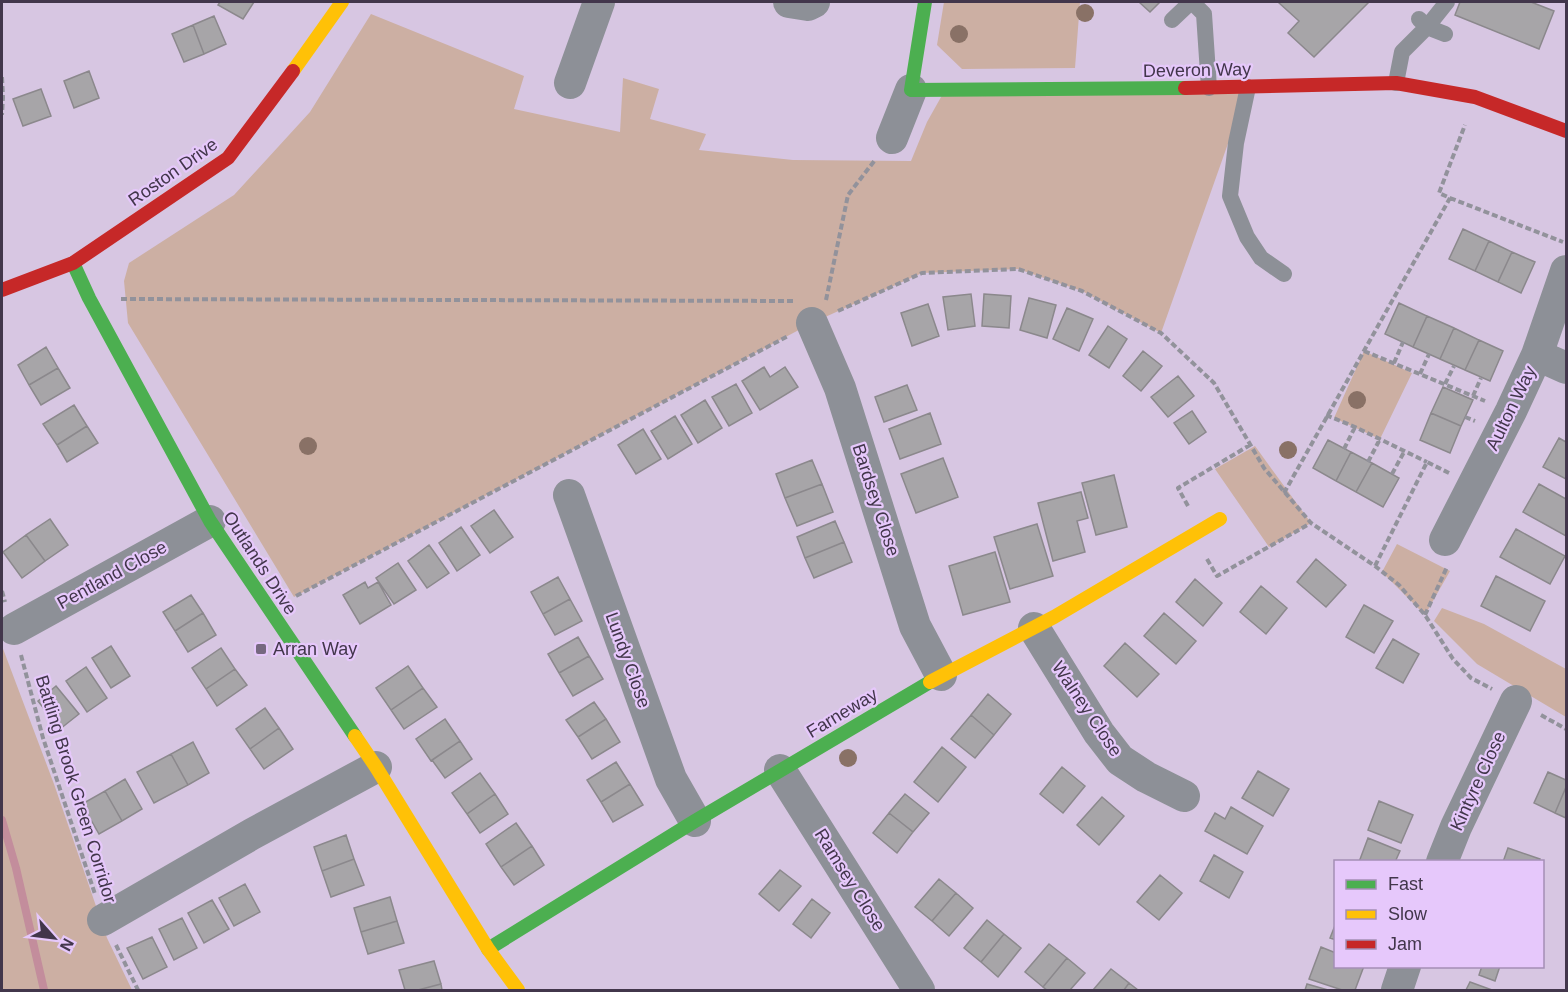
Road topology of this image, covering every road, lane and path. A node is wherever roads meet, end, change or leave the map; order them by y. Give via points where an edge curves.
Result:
1 (342, 2) edge
2 (599, 2) edge
3 (789, 2) edge
4 (814, 2) edge
5 (926, 2) edge
6 (1191, 2) edge
7 (1447, 2) edge
8 (1172, 20) dead end
9 (1423, 23) junction
10 (1445, 34) dead end
11 (2, 77) edge
12 (570, 83) dead end
13 (1396, 83) junction
14 (1248, 87) junction
15 (1209, 88) junction
16 (911, 90) junction
17 (1475, 97) junction
18 (2, 115) edge
19 (1566, 130) edge
20 (892, 138) joint
21 (1450, 198) junction
22 (1566, 244) edge
23 (73, 263) junction
24 (1566, 271) edge
25 (1284, 274) dead end
26 (2, 290) edge
27 (89, 298) junction
28 (807, 312) junction
29 (1403, 342) dead end
30 (1364, 351) junction
31 (1429, 354) dead end
32 (1537, 355) junction
33 (1394, 363) junction
34 (1454, 366) dead end
35 (1566, 368) edge
36 (1420, 374) junction
37 (1481, 378) dead end
38 (1445, 384) junction
39 (1473, 396) junction
40 (1511, 411) junction
41 (1326, 416) junction
42 (1356, 427) junction
43 (1380, 439) junction
44 (1250, 445) junction
45 (1344, 448) dead end
46 (1404, 452) junction
47 (1368, 462) dead end
48 (1427, 462) junction
49 (1392, 474) dead end
50 (1473, 484) junction
51 (1284, 493) junction
52 (569, 495) dead end
53 (1220, 519) dead end
54 (210, 521) junction
55 (1311, 523) junction
56 (1196, 532) junction
57 (1445, 540) joint
58 (1375, 566) junction
59 (2, 591) edge
60 (269, 610) junction
61 (1425, 615) junction
62 (1034, 628) junction
63 (14, 629) junction
64 (942, 675) junction
65 (1516, 701) junction
66 (1566, 726) edge
67 (376, 767) junction
68 (780, 770) junction
69 (1184, 796) dead end
70 (695, 821) junction
71 (1442, 860) edge
72 (103, 920) junction
73 (488, 949) junction
74 (1404, 968) edge
75 (138, 990) edge
76 (518, 990) edge
77 (919, 990) edge
78 (1397, 990) edge

1 - 23 street, Roston Drive via 228,158
2 - 12 street
3 - 4 street
5 - 16 street
6 - 8 lane
6 - 15 lane via 1204,14
7 - 9 lane
9 - 10 lane
9 - 13 lane via 1402,52
11 - 18 path
13 - 14 street, Deveron Way
13 - 17 street, Deveron Way
14 - 15 street, Deveron Way
14 - 25 lane via 1230,196 1247,237 1261,258
15 - 16 street, Deveron Way
16 - 20 street
17 - 19 street, Deveron Way
17 - 21 path via 1439,193
20 - 28 path via 848,195 825,302
21 - 22 path
21 - 30 path
23 - 26 street, Roston Drive
23 - 27 street, Outlands Drive
24 - 32 street, Aulton Way
27 - 28 path
27 - 54 street, Outlands Drive
28 - 44 path via 922,273 1018,269 1082,291 1161,333 1214,383
28 - 60 path
28 - 64 street, Bardsey Close via 840,388 915,626
29 - 33 path
30 - 33 path
30 - 41 path
31 - 36 path
32 - 35 street
32 - 40 street, Aulton Way
33 - 36 path
34 - 38 path
36 - 38 path
37 - 39 path
38 - 39 path
39 - 40 path
40 - 50 street, Aulton Way
41 - 42 path
41 - 51 path
42 - 43 path
42 - 45 path
43 - 46 path
43 - 47 path
44 - 51 path
44 - 56 path via 1178,488
46 - 48 path
46 - 49 path
48 - 50 path
48 - 58 path
50 - 57 street, Aulton Way
51 - 55 path
52 - 70 street, Lundy Close via 671,779
53 - 56 street, Farneway
54 - 60 street, Outlands Drive
54 - 63 street, Pentland Close
55 - 56 path via 1217,576
55 - 58 path
56 - 62 street, Farneway
57 - 61 path via 1447,568
58 - 61 path via 1399,585
59 - 63 path, Battling Brook Green Corridor
60 - 67 street, Outlands Drive
61 - 65 path via 1453,659 1471,678
62 - 64 street, Farneway
62 - 69 street, Walney Close via 1120,760
63 - 72 path, Battling Brook Green Corridor via 43,738
64 - 68 street, Farneway
65 - 66 path
65 - 71 street, Kintyre Close
67 - 72 street
67 - 73 street, Outlands Drive
68 - 70 street, Farneway
68 - 77 street, Ramsey Close
70 - 73 street, Farneway
72 - 75 path, Battling Brook Green Corridor
73 - 76 street, Outlands Drive
74 - 78 street

